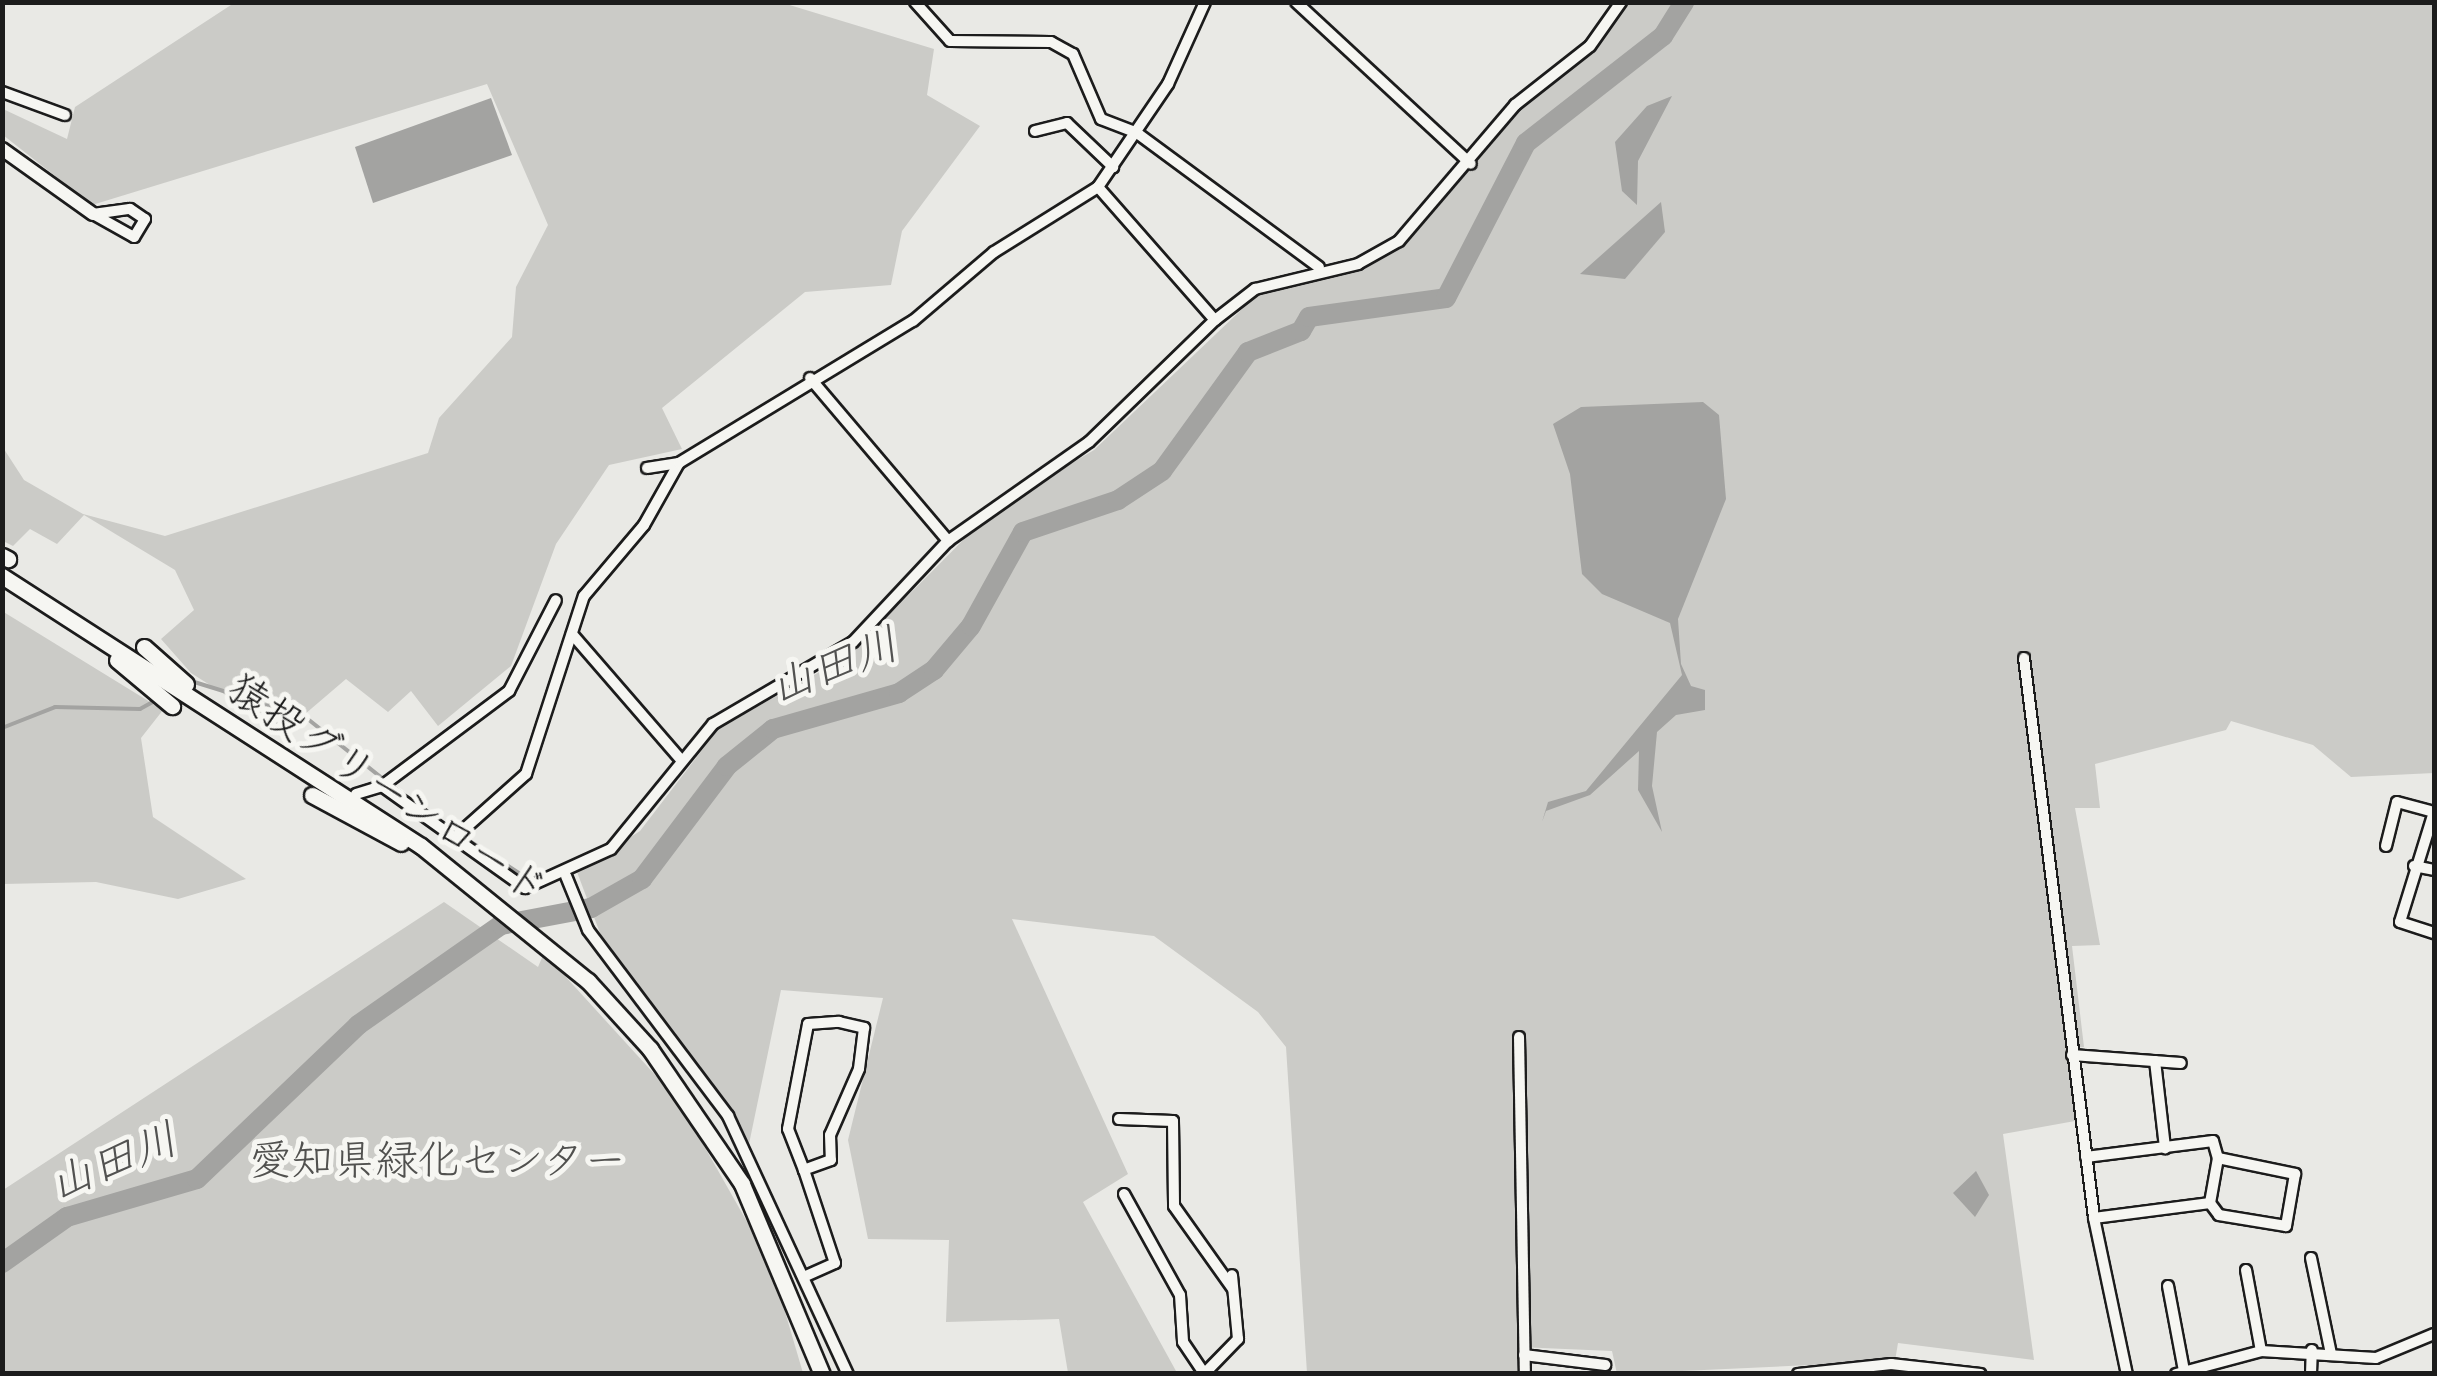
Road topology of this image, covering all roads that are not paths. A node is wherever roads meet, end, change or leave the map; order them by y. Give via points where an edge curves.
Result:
1 (915, 2) edge
2 (1206, 2) edge
3 (1296, 2) edge
4 (1621, 2) edge
5 (2, 92) edge
6 (64, 116) dead end
7 (1035, 132) dead end
8 (1137, 133) junction
9 (2, 149) edge
10 (1471, 164) junction
11 (1113, 167) junction
12 (1098, 187) junction
13 (93, 214) dead end
14 (1319, 267) junction
15 (1215, 320) junction
16 (810, 378) junction
17 (679, 463) junction
18 (647, 468) dead end
19 (948, 541) junction
20 (2, 579) edge
21 (556, 600) dead end
22 (572, 634) junction
23 (144, 647) dead end
24 (2024, 658) dead end
25 (172, 706) dead end
26 (682, 760) junction
27 (324, 782) junction
28 (382, 786) junction
29 (356, 794) dead end
30 (312, 795) dead end
31 (2432, 811) edge
32 (453, 839) junction
33 (2386, 846) dead end
34 (2414, 866) junction
35 (2434, 870) edge
36 (566, 876) junction
37 (466, 878) junction
38 (2434, 934) edge
39 (1519, 1037) dead end
40 (2072, 1055) junction
41 (2155, 1061) junction
42 (2182, 1063) dead end
43 (1119, 1119) dead end
44 (2165, 1148) junction
45 (2086, 1157) junction
46 (2218, 1158) junction
47 (804, 1170) junction
48 (1124, 1194) dead end
49 (2210, 1203) junction
50 (2094, 1218) junction
51 (2311, 1258) dead end
52 (2246, 1270) dead end
53 (1232, 1275) dead end
54 (806, 1276) junction
55 (2168, 1286) dead end
56 (1233, 1289) junction
57 (2434, 1334) edge
58 (2312, 1350) junction
59 (2261, 1351) junction
60 (2331, 1354) junction
61 (1524, 1355) junction
62 (1605, 1365) dead end
63 (1905, 1369) edge
64 (2200, 1370) edge
65 (2180, 1372) edge
66 (1204, 1373) edge
67 (1811, 1373) edge
68 (822, 1374) edge
69 (848, 1374) edge
70 (1524, 1374) edge
71 (1798, 1374) edge
72 (1980, 1374) edge
73 (2128, 1374) edge
74 (2311, 1374) edge

1 - 8 street via 958,44 1031,40 1073,54 1102,119
2 - 8 street
3 - 10 street
4 - 10 street via 1590,46 1515,105
5 - 6 street
7 - 11 street via 1067,123
8 - 11 street
8 - 14 street
9 - 13 street
10 - 14 street via 1400,241 1358,264
11 - 12 street
12 - 15 street
12 - 16 street via 984,259 913,321
14 - 15 street via 1256,289
15 - 19 street via 1089,442
16 - 17 street
16 - 19 street
17 - 18 street
17 - 22 street via 644,524 593,582
19 - 26 street via 853,642 726,714
20 - 25 main road
20 - 27 main road, 猿投グリーンロード
21 - 28 street via 509,691
22 - 26 street
22 - 32 street via 526,774
23 - 27 main road
24 - 40 street
26 - 36 street via 635,830
27 - 37 main road, 猿投グリーンロード
28 - 29 street
28 - 32 street
30 - 37 main road
31 - 33 street via 2397,802
31 - 34 street
32 - 36 street via 525,888
34 - 35 street
34 - 38 street via 2400,922
36 - 54 street via 589,918 588,930 728,1116
37 - 68 main road, 猿投グリーンロード via 540,936 622,1016 703,1120 769,1237
39 - 61 street
40 - 41 street
40 - 45 street
41 - 42 street
41 - 44 street
43 - 56 street via 1174,1121 1174,1206
44 - 45 street
44 - 46 street via 2214,1141
45 - 50 street
46 - 49 street
46 - 49 street via 2295,1174 2286,1226 2219,1214
47 - 47 street via 830,1160 864,1028 808,1024 788,1129
47 - 54 street via 836,1263
48 - 66 street via 1180,1295 1183,1342
49 - 50 street
50 - 73 street
51 - 60 street
52 - 59 street
53 - 56 street
54 - 69 street
55 - 65 street
56 - 66 street via 1238,1340
57 - 60 street via 2395,1355
58 - 59 street
58 - 60 street
58 - 74 street
59 - 64 street
61 - 62 street
61 - 70 street
63 - 67 street
63 - 72 street
64 - 65 street
67 - 71 street

